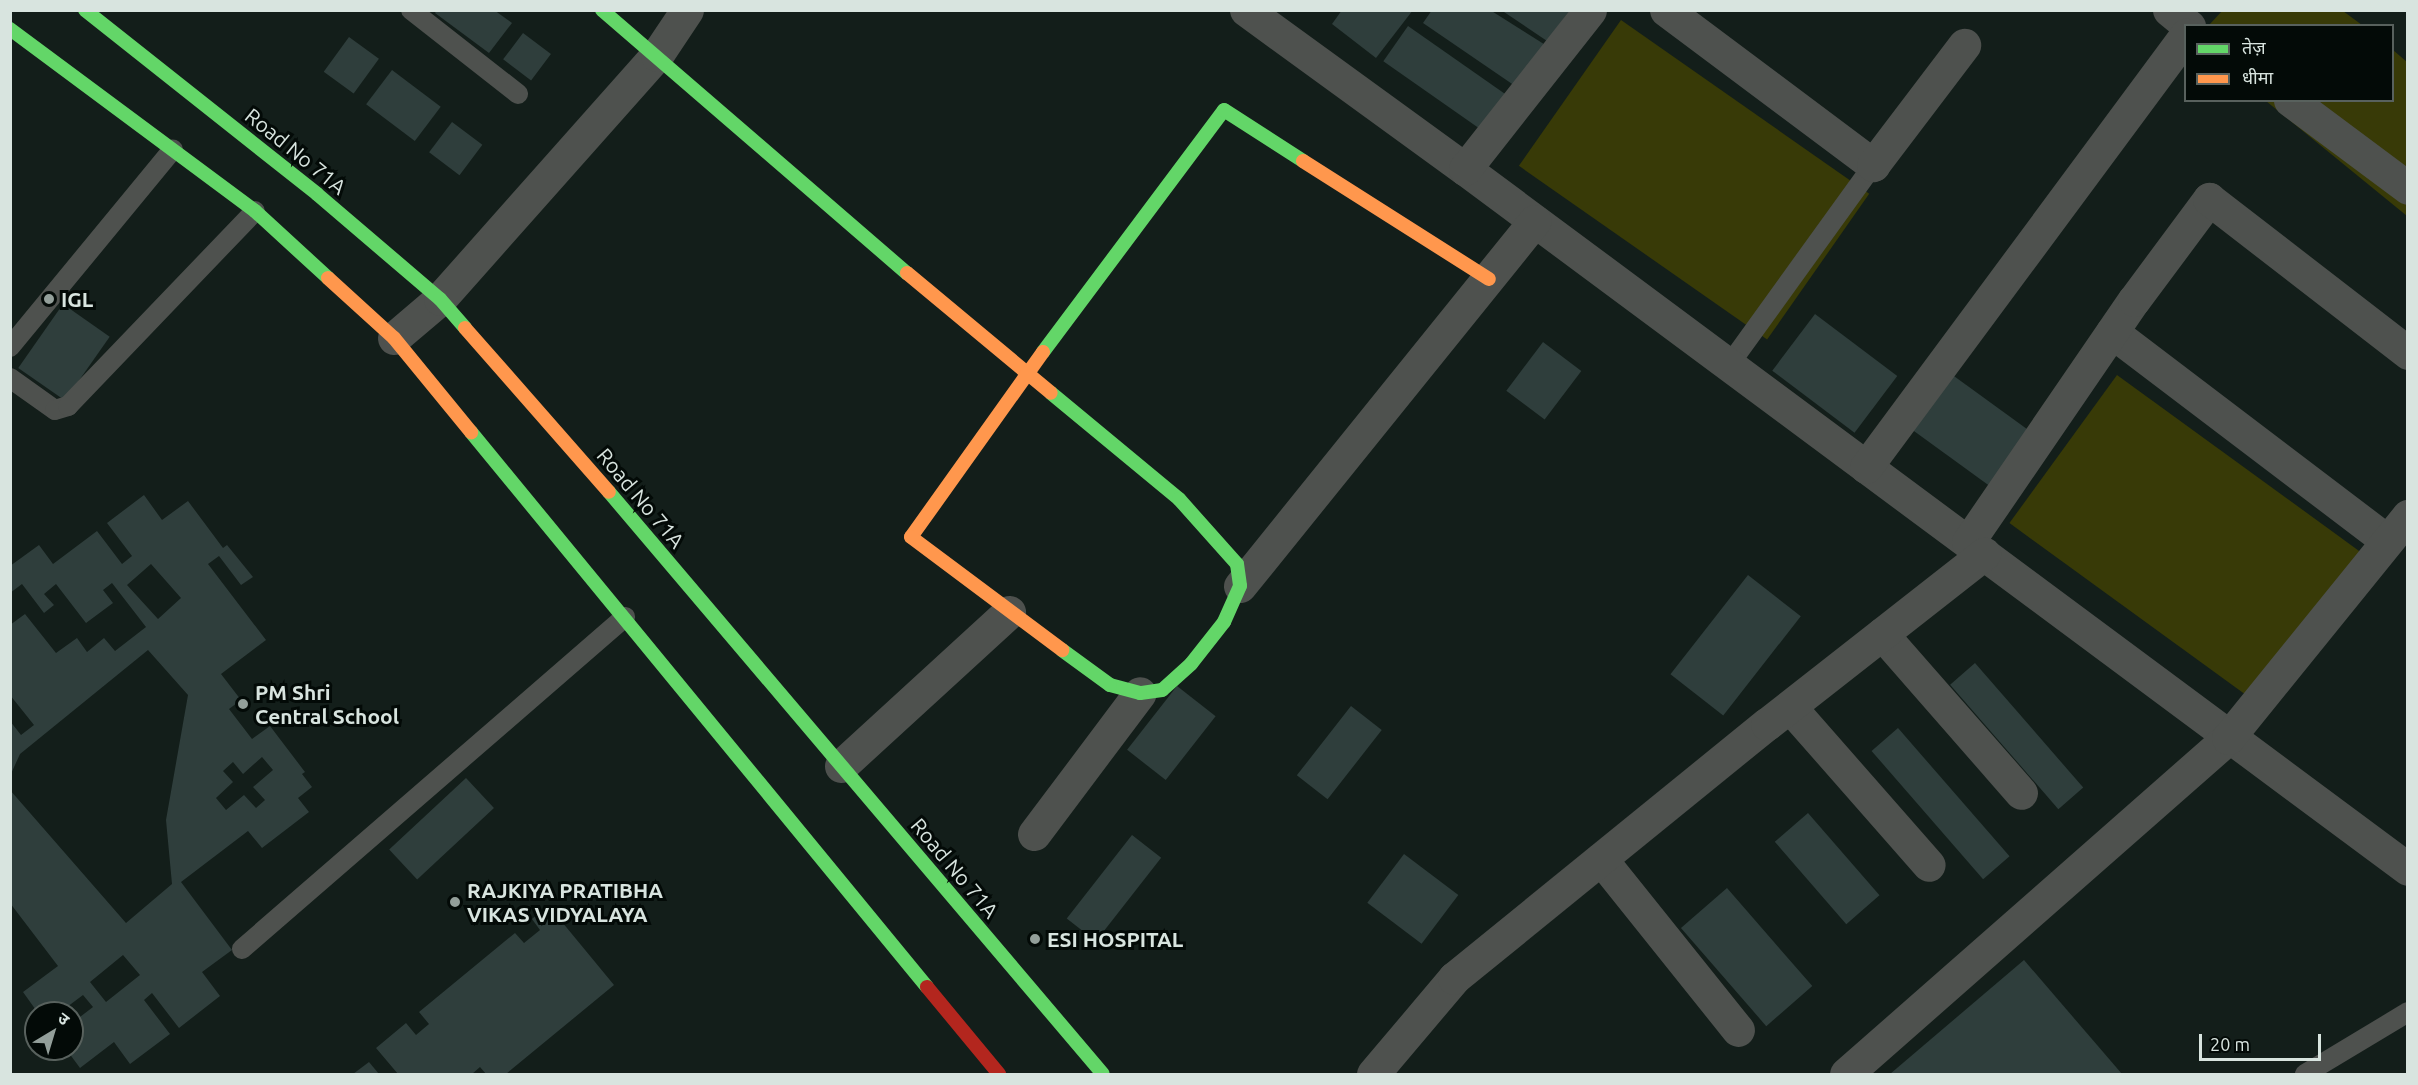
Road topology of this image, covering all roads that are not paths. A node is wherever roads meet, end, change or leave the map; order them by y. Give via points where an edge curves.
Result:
1 (85, 10) edge
2 (411, 10) edge
3 (602, 10) edge
4 (687, 10) edge
5 (1246, 10) edge
6 (1590, 10) edge
7 (1666, 10) edge
8 (2169, 10) edge
9 (2203, 10) edge
10 (2188, 24) edge
11 (2192, 24) edge
12 (10, 29) edge
13 (2184, 38) edge
14 (1964, 45) dead end
15 (657, 55) junction
16 (518, 94) dead end
17 (2293, 102) edge
18 (173, 149) junction
19 (1874, 165) junction
20 (1465, 169) junction
21 (2408, 188) edge
22 (255, 211) junction
23 (1535, 221) junction
24 (1489, 279) junction
25 (440, 299) junction
26 (2112, 332) junction
27 (394, 338) junction
28 (10, 347) edge
29 (2408, 353) edge
30 (1729, 365) junction
31 (1027, 373) junction
32 (10, 378) edge
33 (1866, 467) junction
34 (2397, 528) edge
35 (1976, 548) junction
36 (1240, 586) junction
37 (1009, 612) junction
38 (625, 617) junction
39 (1882, 634) junction
40 (1140, 693) junction
41 (1790, 707) junction
42 (2228, 738) junction
43 (841, 766) junction
44 (2021, 793) dead end
45 (1034, 834) dead end
46 (1601, 859) junction
47 (1929, 865) dead end
48 (2408, 869) edge
49 (242, 948) dead end
50 (2408, 1012) edge
51 (1738, 1029) dead end
52 (999, 1074) edge
53 (1102, 1074) edge
54 (1373, 1074) edge
55 (1846, 1074) edge
56 (2305, 1074) edge

1 - 25 street, Road No 71A via 317,194
2 - 16 lane
3 - 15 street
4 - 15 street
5 - 20 street
6 - 20 street
7 - 19 street
8 - 10 street
9 - 11 street
12 - 18 street
13 - 33 street
14 - 19 street
15 - 25 street
15 - 31 street
17 - 21 street
18 - 22 street
18 - 28 lane
19 - 30 lane
20 - 23 street
22 - 27 street
22 - 32 lane via 68,406 55,410
23 - 24 street
23 - 30 street
24 - 31 street via 1224,110
24 - 36 street
25 - 27 street
25 - 43 street, Road No 71A
26 - 29 street via 2209,199
26 - 34 street
26 - 35 street
27 - 38 street
30 - 33 street
31 - 36 street via 1179,499 1237,564
31 - 37 street via 911,537
33 - 35 street
34 - 42 street
35 - 39 street
35 - 42 street
36 - 40 street via 1224,622 1191,664 1162,690
37 - 40 street via 1110,685
37 - 43 street
38 - 49 lane
38 - 52 street
39 - 41 street
39 - 44 street
40 - 45 street
41 - 46 street
41 - 47 street
42 - 48 street
42 - 55 street
43 - 53 street, Road No 71A
46 - 51 street
46 - 54 street via 1454,978
50 - 56 lane

